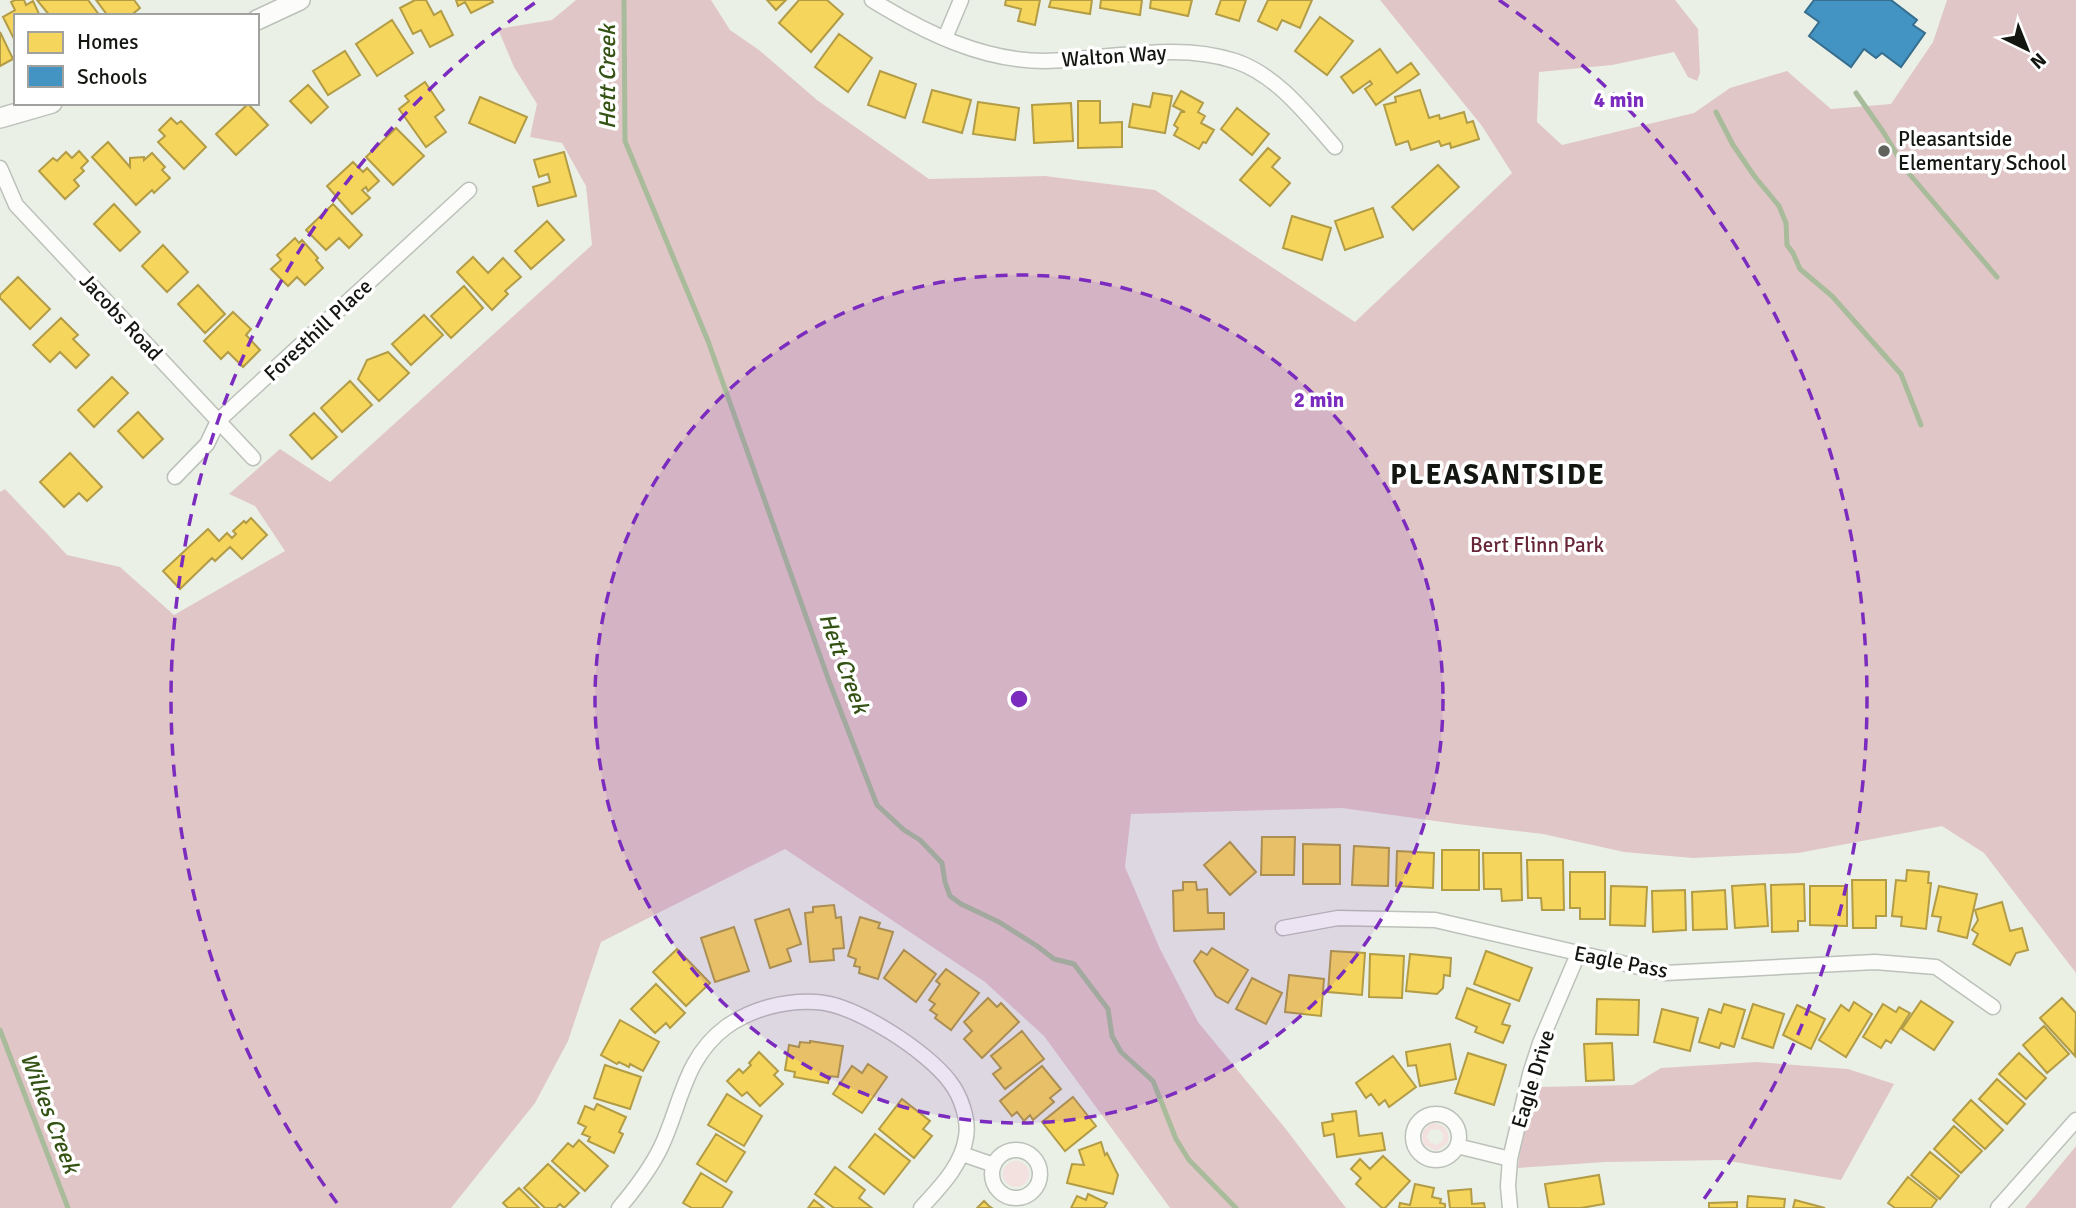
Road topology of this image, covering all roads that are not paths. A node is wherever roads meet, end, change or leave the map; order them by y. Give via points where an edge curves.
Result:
1 (300, 0) edge
2 (872, 0) edge
3 (961, 0) edge
4 (259, 19) edge
5 (945, 38) junction
6 (45, 105) edge
7 (0, 118) edge
8 (1335, 147) dead end
9 (0, 168) edge
10 (469, 190) dead end
11 (218, 421) junction
12 (253, 458) dead end
13 (176, 477) dead end
14 (1283, 928) dead end
15 (1578, 954) junction
16 (1993, 1007) dead end
17 (2076, 1120) edge
18 (1457, 1146) dead end
19 (962, 1154) junction
20 (1510, 1158) junction
21 (994, 1165) dead end
22 (619, 1208) edge
23 (921, 1208) edge
24 (1510, 1208) edge
25 (1998, 1208) edge

1 - 4 main road
2 - 5 street, Walton Way
3 - 5 street
5 - 8 street, Walton Way via 979,52 1043,61 1180,51 1236,61 1296,103
6 - 7 main road
9 - 11 street, Jacobs Road via 16,205
10 - 11 street, Foresthill Place
11 - 12 street, Jacobs Road
11 - 13 street, Foresthill Place via 208,444
14 - 15 street, Eagle Pass via 1338,918 1435,920
15 - 16 street, Eagle Pass via 1665,973 1875,962 1936,967
15 - 20 street, Eagle Drive via 1540,1043
17 - 25 street
18 - 20 street
19 - 21 street
19 - 22 street via 967,1128 961,1104 950,1083 930,1062 884,1028 846,1009 819,1002 788,1002 747,1016 713,1038 682,1086 654,1159
19 - 23 street
20 - 24 street, Eagle Drive

